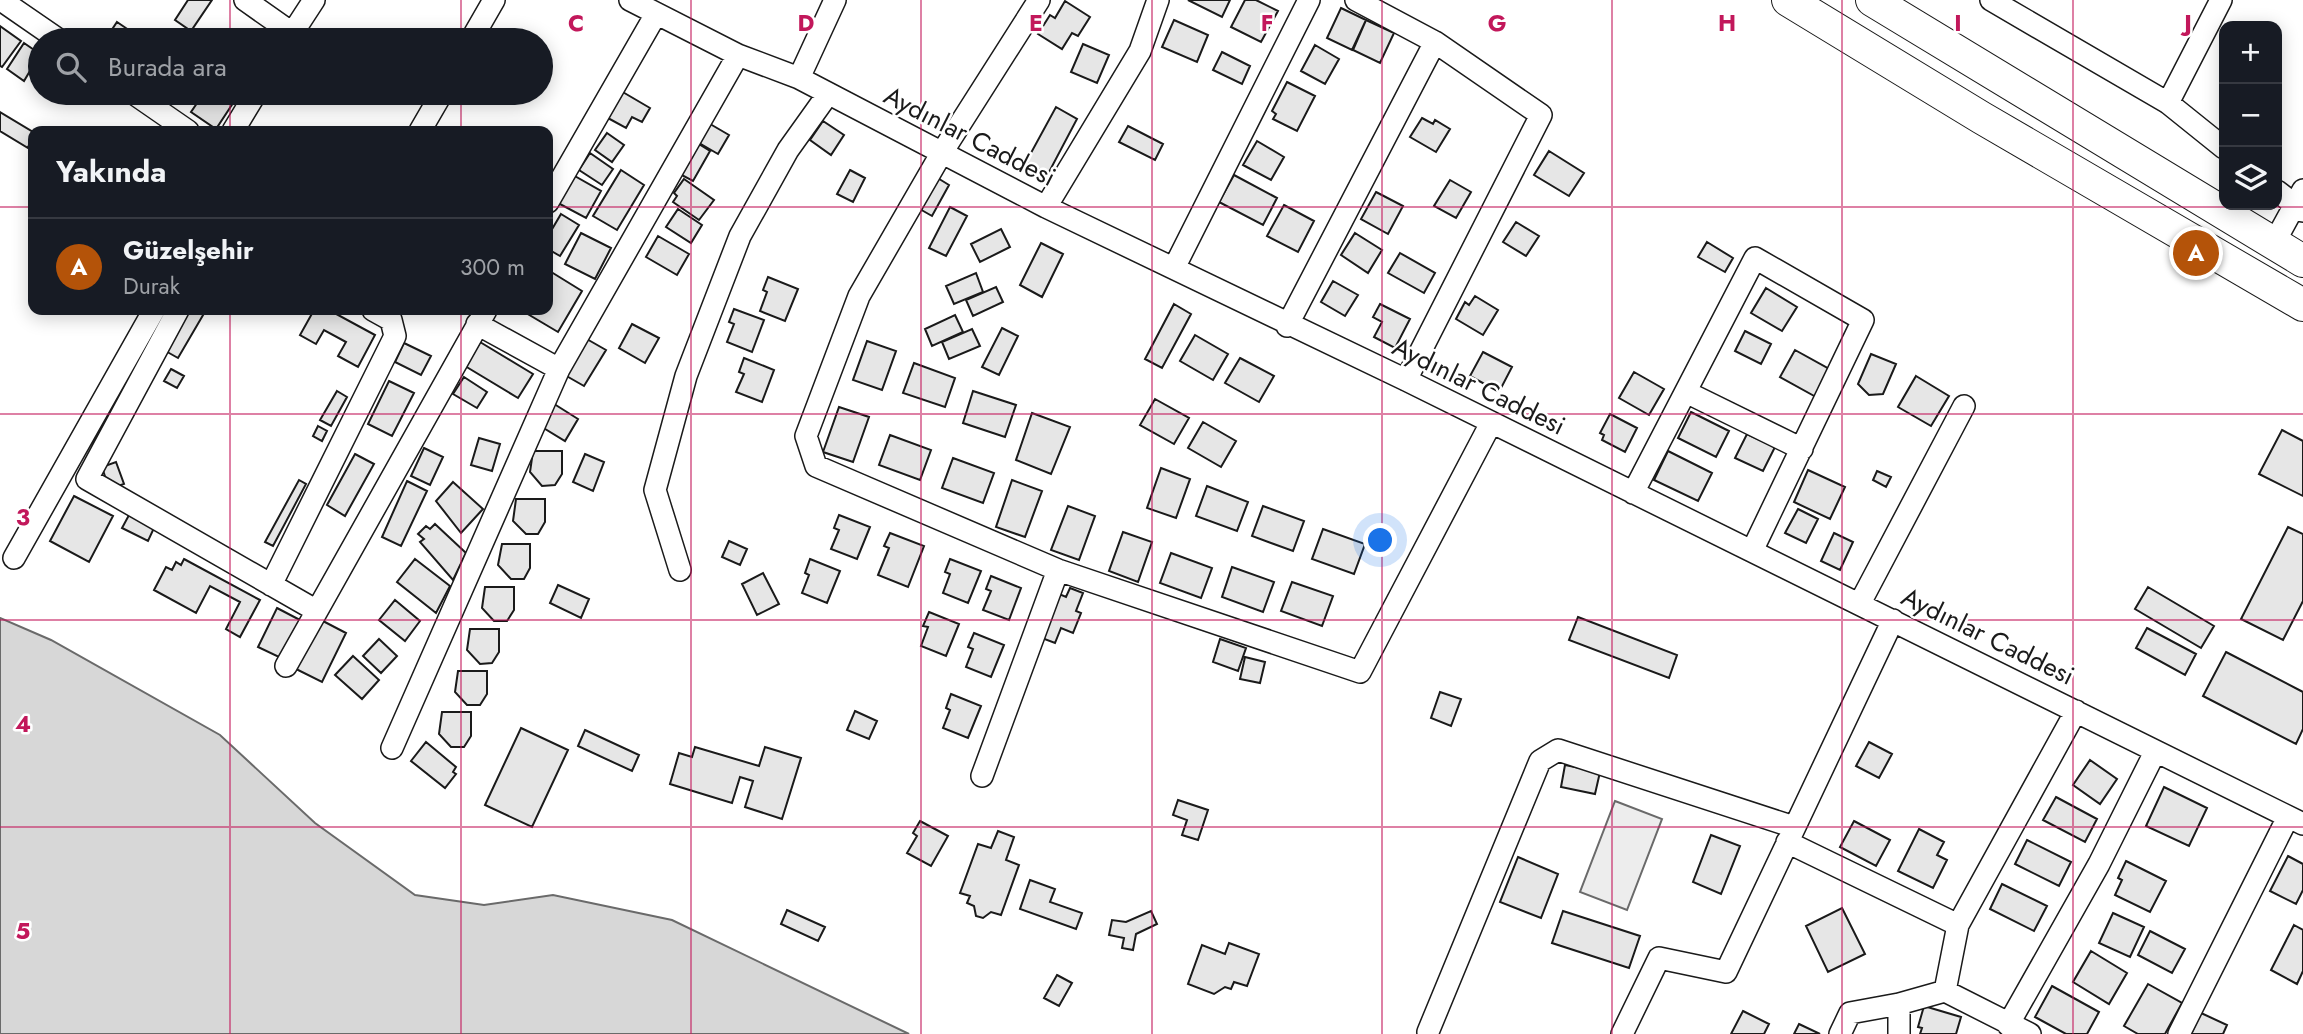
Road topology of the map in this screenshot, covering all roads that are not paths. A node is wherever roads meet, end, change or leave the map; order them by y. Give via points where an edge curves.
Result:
1 (1, 0) edge
2 (245, 0) edge
3 (314, 0) edge
4 (494, 0) edge
5 (630, 0) edge
6 (835, 0) edge
7 (1039, 0) edge
8 (1157, 0) edge
9 (1309, 0) edge
10 (1356, 0) edge
11 (1788, 0) edge
12 (1872, 0) edge
13 (1991, 0) edge
14 (2221, 0) edge
15 (656, 14) junction
16 (42, 28) edge
17 (279, 28) edge
18 (296, 28) edge
19 (478, 28) edge
20 (1435, 43) junction
21 (738, 55) junction
22 (799, 78) junction
23 (828, 94) junction
24 (2168, 103) junction
25 (150, 105) edge
26 (249, 105) edge
27 (435, 105) edge
28 (181, 126) edge
29 (236, 126) edge
30 (423, 126) edge
31 (2223, 147) edge
32 (941, 154) junction
33 (553, 193) edge
34 (2282, 194) edge
35 (2301, 203) edge
36 (1046, 207) junction
37 (2274, 243) junction
38 (2303, 261) edge
39 (1174, 268) junction
40 (2303, 305) edge
41 (151, 315) edge
42 (175, 315) edge
43 (382, 315) edge
44 (481, 317) edge
45 (1287, 326) junction
46 (559, 369) junction
47 (1406, 380) junction
48 (1686, 392) junction
49 (1964, 406) dead end
50 (1491, 423) junction
51 (1802, 449) junction
52 (1633, 493) junction
53 (1752, 551) junction
54 (14, 558) dead end
55 (680, 570) dead end
56 (1058, 570) junction
57 (271, 585) junction
58 (1860, 603) junction
59 (317, 611) junction
60 (1893, 620) junction
61 (286, 666) dead end
62 (2077, 710) junction
63 (392, 748) dead end
64 (2155, 752) junction
65 (982, 776) dead end
66 (2296, 820) edge
67 (1790, 835) junction
68 (1958, 925) junction
69 (1945, 991) junction
70 (1899, 1004) junction
71 (2008, 1025) junction
72 (1428, 1032) dead end
73 (1622, 1034) edge
74 (1840, 1034) edge
75 (1899, 1034) edge
76 (2030, 1034) edge
77 (2179, 1034) edge

1 - 16 street
2 - 17 street
3 - 18 street
4 - 19 street
5 - 15 street, Aydınlar Caddesi
6 - 22 street
7 - 32 street
8 - 36 street via 1140,51
9 - 39 street
10 - 20 street
11 - 40 highway
12 - 37 highway
13 - 24 street
14 - 24 street
15 - 21 street, Aydınlar Caddesi
15 - 33 street
20 - 45 street
20 - 47 street via 1541,116
21 - 22 street, Aydınlar Caddesi
21 - 46 street
22 - 23 street, Aydınlar Caddesi
23 - 32 street, Aydınlar Caddesi
23 - 55 street via 788,150 740,236 686,376 655,490
24 - 31 street
25 - 28 street
26 - 29 street
27 - 30 street
32 - 36 street, Aydınlar Caddesi
32 - 56 street via 859,296 806,436 816,466
34 - 35 street
35 - 37 street
36 - 39 street, Aydınlar Caddesi
37 - 38 highway
39 - 45 street, Aydınlar Caddesi
41 - 54 street
42 - 57 street via 87,479
43 - 57 street via 391,320 395,336
44 - 46 street
44 - 59 street
45 - 47 street, Aydınlar Caddesi
46 - 63 street
47 - 50 street, Aydınlar Caddesi
48 - 51 street
48 - 51 street via 1755,258 1863,320
48 - 52 street
49 - 58 street
50 - 52 street, Aydınlar Caddesi
50 - 56 street via 1360,672
51 - 53 street
52 - 53 street, Aydınlar Caddesi
53 - 58 street, Aydınlar Caddesi
56 - 65 street
57 - 59 street
58 - 60 street, Aydınlar Caddesi
59 - 61 street
60 - 62 street, Aydınlar Caddesi
60 - 67 street
62 - 64 street, Aydınlar Caddesi
62 - 68 street
64 - 66 street, Aydınlar Caddesi
64 - 71 street via 2099,864
66 - 77 street
67 - 68 street
67 - 72 street via 1558,750 1540,761
67 - 73 street via 1726,972 1658,958
68 - 69 street
69 - 70 street
69 - 71 street
70 - 74 street via 1850,1013
70 - 75 street
71 - 76 street

